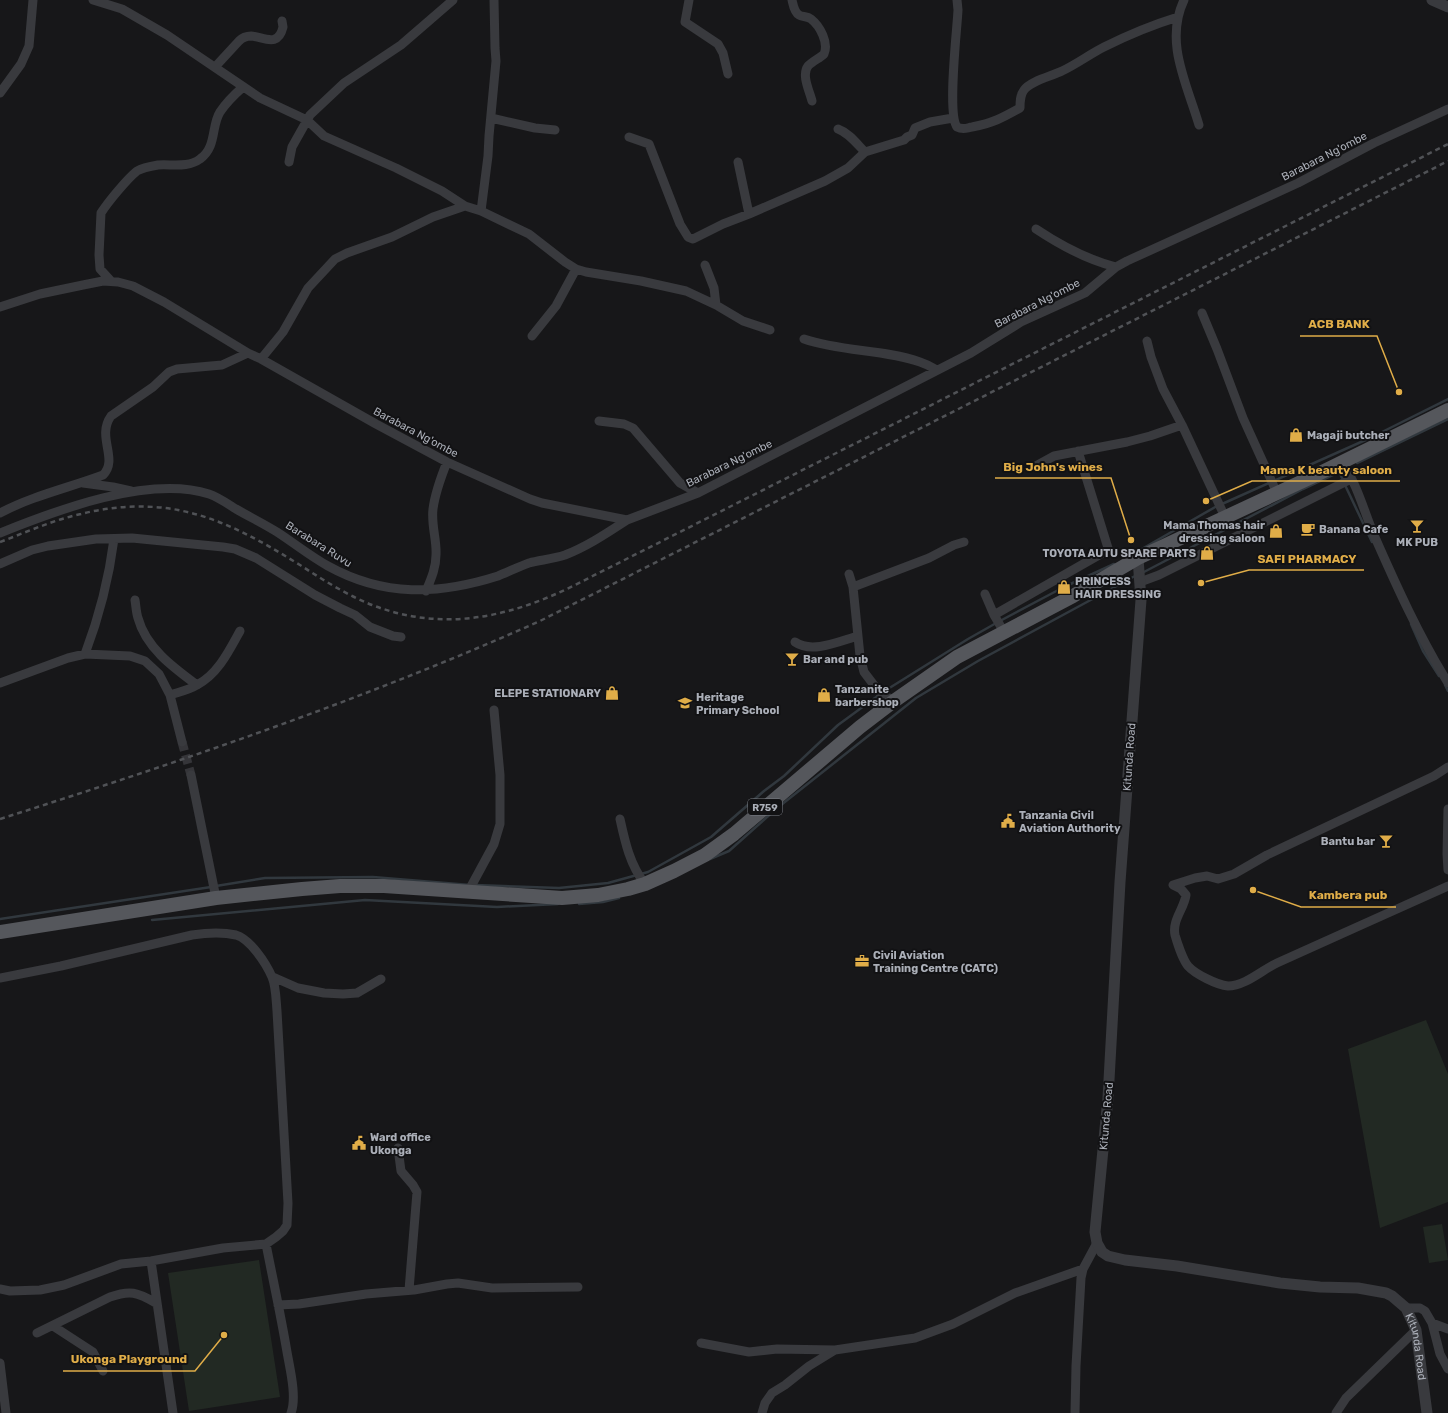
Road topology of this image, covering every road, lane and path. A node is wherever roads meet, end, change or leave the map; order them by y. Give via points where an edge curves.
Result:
1 (33, 0) edge
2 (93, 0) edge
3 (453, 0) edge
4 (494, 0) edge
5 (689, 0) edge
6 (792, 0) edge
7 (957, 0) edge
8 (1184, 0) edge
9 (1432, 0) edge
10 (443, 4) edge
11 (1448, 6) edge
12 (1178, 17) junction
13 (282, 21) dead end
14 (215, 67) junction
15 (728, 74) dead end
16 (242, 86) junction
17 (0, 93) edge
18 (812, 101) dead end
19 (1448, 109) edge
20 (492, 118) junction
21 (954, 118) junction
22 (306, 120) junction
23 (1199, 125) dead end
24 (555, 130) dead end
25 (838, 130) dead end
26 (629, 137) dead end
27 (865, 152) junction
28 (289, 162) dead end
29 (738, 162) dead end
30 (465, 206) junction
31 (481, 211) junction
32 (749, 214) junction
33 (1036, 229) dead end
34 (705, 265) dead end
35 (1116, 267) junction
36 (576, 269) junction
37 (111, 281) junction
38 (716, 305) junction
39 (0, 306) edge
40 (1202, 313) dead end
41 (770, 330) dead end
42 (532, 336) dead end
43 (804, 339) dead end
44 (1147, 341) dead end
45 (248, 353) junction
46 (261, 359) junction
47 (937, 370) junction
48 (1448, 410) edge
49 (599, 421) dead end
50 (1182, 425) junction
51 (1078, 451) junction
52 (447, 462) junction
53 (1342, 462) junction
54 (1034, 467) dead end
55 (1351, 479) junction
56 (81, 483) junction
57 (135, 492) junction
58 (698, 493) junction
59 (1277, 493) junction
60 (0, 513) edge
61 (1225, 517) junction
62 (627, 520) junction
63 (0, 533) edge
64 (114, 539) junction
65 (964, 542) dead end
66 (1138, 558) junction
67 (0, 564) edge
68 (849, 574) dead end
69 (1140, 582) junction
70 (853, 587) junction
71 (426, 591) junction
72 (985, 594) dead end
73 (136, 600) dead end
74 (994, 615) junction
75 (240, 631) dead end
76 (1004, 632) junction
77 (858, 636) junction
78 (401, 637) dead end
79 (795, 642) dead end
80 (86, 654) junction
81 (0, 683) edge
82 (1448, 683) edge
83 (197, 685) junction
84 (170, 695) junction
85 (894, 701) junction
86 (494, 710) dead end
87 (182, 742) tunnel mouth
88 (1448, 767) edge
89 (191, 775) tunnel mouth
90 (1448, 809) edge
91 (620, 819) dead end
92 (1448, 870) edge
93 (645, 884) junction
94 (1448, 886) edge
95 (468, 892) junction
96 (216, 898) junction
97 (0, 932) edge
98 (0, 978) edge
99 (272, 978) junction
100 (381, 979) dead end
101 (398, 1148) dead end
102 (1097, 1243) junction
103 (266, 1244) junction
104 (150, 1261) junction
105 (1083, 1269) junction
106 (578, 1287) dead end
107 (0, 1289) edge
108 (409, 1290) junction
109 (156, 1303) junction
110 (278, 1305) junction
111 (1406, 1308) junction
112 (1432, 1323) junction
113 (53, 1326) junction
114 (1448, 1329) edge
115 (1416, 1330) junction
116 (37, 1333) dead end
117 (701, 1343) dead end
118 (835, 1350) junction
119 (0, 1363) edge
120 (1448, 1369) edge
121 (103, 1372) dead end
122 (6, 1413) edge
123 (173, 1413) edge
124 (290, 1413) edge
125 (762, 1413) edge
126 (1075, 1413) edge
127 (1336, 1413) edge
128 (1427, 1413) edge

1 - 17 street via 29,46 21,64
2 - 14 street via 122,9
3 - 10 street
4 - 20 street via 496,61
5 - 15 street via 685,22 718,44
6 - 18 street via 799,15 811,19 818,26 826,46 824,54 808,66 806,71
7 - 21 street via 952,84
8 - 12 street
9 - 11 street
10 - 22 street via 401,45 331,94
12 - 21 street via 1122,38 1024,89 1020,108 1004,117 988,124 963,129 955,125
12 - 23 street via 1177,56
13 - 14 street via 283,27 278,37 271,40 252,36 242,38
14 - 16 street
16 - 22 street via 260,98
16 - 37 street via 220,112 211,144 202,157 180,166 157,165 139,170 101,213 100,269
19 - 35 street, Barabara Ng'ombe via 1374,143 1298,184
20 - 24 street
20 - 31 street
21 - 27 street via 915,128 912,135 904,140
22 - 28 street via 292,147
22 - 30 street via 324,136 396,168 442,191
25 - 27 street via 843,131
26 - 32 street via 649,144 680,224 688,238 693,239
27 - 32 street via 848,168 825,181
29 - 32 street
30 - 31 street
30 - 46 street via 433,217 392,237 347,252 335,260 308,288 283,332
31 - 36 street via 529,234
33 - 35 street via 1066,247
34 - 38 street via 714,288
35 - 47 street, Barabara Ng'ombe via 1085,293 1021,322 971,353
36 - 38 street via 677,289
36 - 42 street via 556,306
37 - 39 street, Barabara Ng'ombe via 40,294
37 - 45 street, Barabara Ng'ombe via 124,283 145,292
38 - 41 street via 743,321
40 - 59 street via 1243,418
43 - 47 street via 901,357
44 - 50 street via 1163,389
45 - 46 street, Barabara Ng'ombe
45 - 56 street via 222,365 169,372 153,387 111,416 105,429 108,468 103,475
46 - 52 street, Barabara Ng'ombe
47 - 58 street, Barabara Ng'ombe
48 - 53 main road, R759
49 - 58 street via 624,424 633,428 680,483
50 - 51 street via 1127,442
50 - 61 street
51 - 54 street via 1054,456
51 - 74 street via 1108,548
52 - 62 street, Barabara Ng'ombe via 536,501
52 - 71 street via 433,509 435,568
53 - 55 street
53 - 59 main road, R759
55 - 69 street via 1159,575
55 - 82 street via 1409,611
56 - 57 street
56 - 60 street via 32,498
57 - 63 street, Barabara Ruvu via 74,506
57 - 71 street, Barabara Ruvu via 168,489 210,495 276,531 326,565 348,576 389,588
58 - 62 street, Barabara Ng'ombe
59 - 61 main road, R759
61 - 66 main road, R759
62 - 71 street, Barabara Ruvu via 591,543 565,555 529,563 488,579
64 - 67 street via 48,546
64 - 78 street via 132,538 235,549 256,558 315,595 355,614 370,626
64 - 80 street via 107,580
65 - 70 street
66 - 69 street, Kitunda Road
66 - 76 main road, R759
68 - 70 street
69 - 102 street, Kitunda Road via 1141,600 1120,882 1108,1098 1095,1232
70 - 77 street
72 - 74 street
73 - 83 street via 141,628 148,639 175,669
74 - 76 street
75 - 83 street via 229,652 213,673
76 - 85 main road, R759 via 957,658
77 - 79 street via 813,647
77 - 85 street via 864,672 880,693
80 - 81 street
80 - 84 street via 130,656 146,661 158,674
83 - 84 street
84 - 87 street
85 - 93 main road, R759 via 734,834 705,854
86 - 95 street via 500,775 500,824 494,844
88 - 94 street via 1267,855 1234,874 1218,879 1207,876 1195,878 1173,885 1186,895 1175,922 1175,934 1188,966 1201,976 1228,986 1242,982 1275,964
89 - 96 street
90 - 92 street
91 - 93 street via 626,849
93 - 95 main road, R759 via 598,895 562,898
95 - 96 main road, R759 via 384,886 340,886
96 - 97 main road, R759
98 - 99 street via 207,933 237,935 252,945
99 - 100 street via 298,988 343,994 357,993
99 - 103 street via 277,1010 288,1203 283,1231
101 - 108 street via 401,1171 417,1192
102 - 105 street
102 - 111 street, Kitunda Road via 1108,1256 1125,1260 1280,1283 1358,1288 1386,1293 1399,1300
103 - 104 street via 223,1248
103 - 110 street
104 - 107 street via 121,1264 64,1285 40,1290
104 - 109 street
105 - 118 street via 1016,1293 953,1324 915,1338
105 - 126 street via 1078,1305
106 - 108 street via 492,1288 458,1283
108 - 110 street
109 - 113 street via 141,1294 120,1293
109 - 123 street
110 - 124 street via 291,1376 293,1401
111 - 112 street via 1420,1308 1425,1311
111 - 115 street, Kitunda Road
112 - 114 street
112 - 120 street via 1436,1345
113 - 116 street
113 - 121 street via 93,1352
115 - 127 street via 1346,1398
115 - 128 street, Kitunda Road
117 - 118 street via 749,1352 777,1349
118 - 125 street via 772,1393
119 - 122 street

